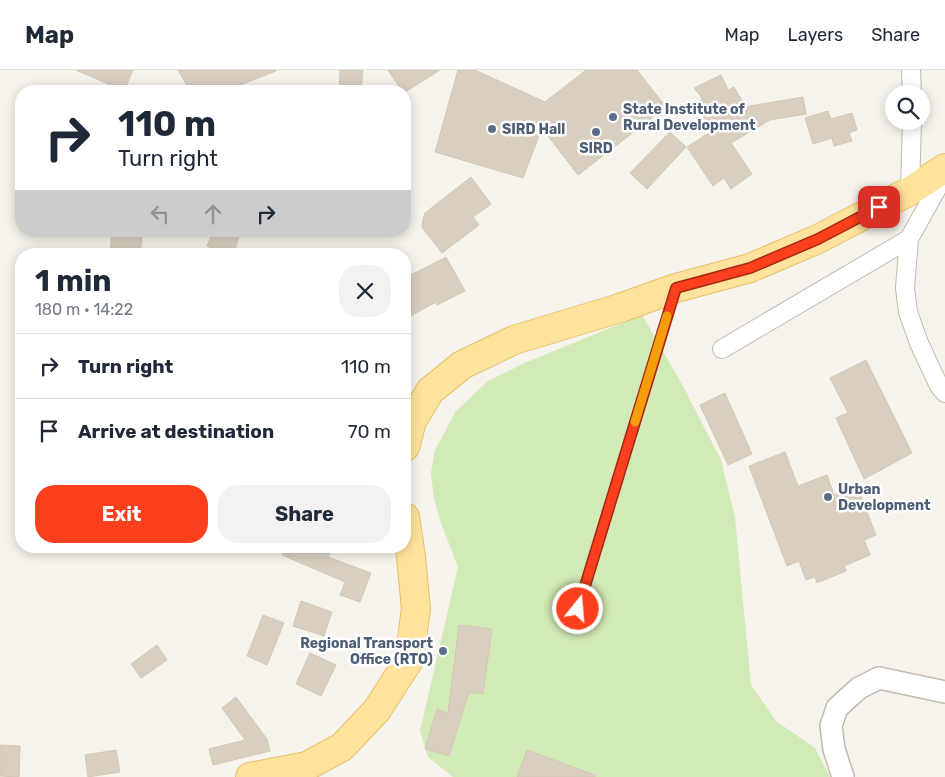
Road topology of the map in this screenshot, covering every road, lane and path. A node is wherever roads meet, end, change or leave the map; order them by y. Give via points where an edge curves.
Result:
1 (911, 70) edge
2 (912, 85) edge
3 (912, 130) edge
4 (945, 168) edge
5 (945, 174) edge
6 (910, 191) junction
7 (909, 239) junction
8 (676, 288) junction
9 (722, 349) dead end
10 (945, 393) edge
11 (411, 425) edge
12 (410, 553) edge
13 (578, 609) dead end
14 (945, 692) edge
15 (250, 777) edge
16 (843, 777) edge

1 - 2 street
3 - 6 street
4 - 6 main road
5 - 7 street
6 - 8 main road via 818,239 750,268
7 - 9 street
7 - 10 street via 905,288 908,312 919,343
8 - 11 main road via 514,340 462,365 430,391
8 - 13 lane
12 - 15 main road via 416,609 409,660 377,710 342,747 307,766
14 - 16 street via 879,678 859,688 837,708 831,726

